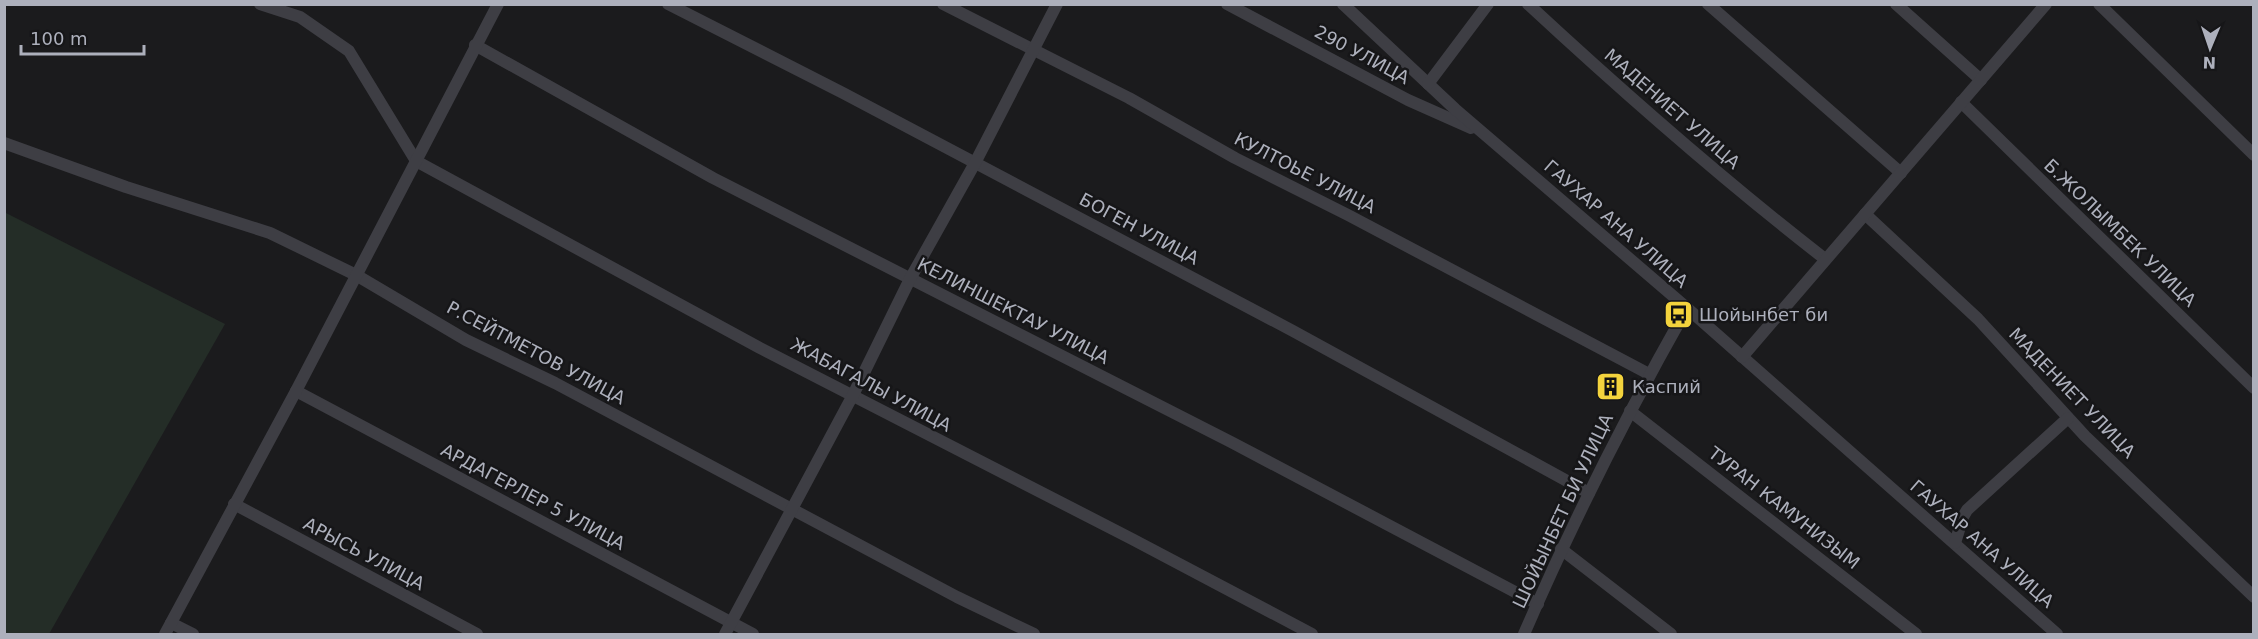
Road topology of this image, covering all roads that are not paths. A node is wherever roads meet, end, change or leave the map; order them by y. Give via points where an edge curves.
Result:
1 (260, 4) edge
2 (498, 4) edge
3 (668, 4) edge
4 (943, 4) edge
5 (1057, 4) edge
6 (1227, 4) edge
7 (1343, 4) edge
8 (1488, 4) edge
9 (1528, 4) edge
10 (1708, 4) edge
11 (1896, 4) edge
12 (2046, 4) edge
13 (2099, 4) edge
14 (475, 45) junction
15 (1033, 51) junction
16 (1980, 80) junction
17 (1428, 84) junction
18 (1961, 102) junction
19 (1483, 133) junction
20 (4, 143) edge
21 (2253, 155) edge
22 (416, 161) junction
23 (975, 163) junction
24 (1901, 173) junction
25 (1865, 214) junction
26 (1825, 260) junction
27 (356, 275) junction
28 (910, 279) junction
29 (1687, 308) junction
30 (1742, 357) junction
31 (1649, 374) junction
32 (2253, 388) edge
33 (296, 391) junction
34 (853, 395) junction
35 (1630, 411) junction
36 (2068, 418) junction
37 (1589, 492) junction
38 (234, 504) junction
39 (791, 510) junction
40 (1955, 543) junction
41 (1561, 549) junction
42 (2253, 597) edge
43 (1538, 604) junction
44 (731, 622) junction
45 (171, 623) junction
46 (165, 634) edge
47 (193, 634) edge
48 (477, 634) edge
49 (725, 634) edge
50 (753, 634) edge
51 (1034, 634) edge
52 (1312, 634) edge
53 (1524, 634) edge
54 (1671, 634) edge
55 (1916, 634) edge
56 (2057, 634) edge

1 - 22 street via 300,17 349,51
2 - 14 street
3 - 23 street, БОГЕН УЛИЦА
4 - 15 street, КУЛТОЬЕ УЛИЦА
5 - 15 street
6 - 19 street, 290 УЛИЦА via 1408,100
7 - 17 street, ГАУХАР АНА УЛИЦА
8 - 17 street
9 - 26 street, МАДЕНИЕТ УЛИЦА via 1675,137
10 - 24 street
11 - 16 street
12 - 16 street
13 - 21 street
14 - 22 street
14 - 28 street, КЕЛИНШЕКТАУ УЛИЦА via 713,178
15 - 23 street
15 - 31 street, КУЛТОЬЕ УЛИЦА
16 - 18 street
17 - 19 street, ГАУХАР АНА УЛИЦА
18 - 24 street
18 - 32 street, Б.ЖОЛЫМБЕК УЛИЦА
19 - 29 street, ГАУХАР АНА УЛИЦА
20 - 27 street, Р.СЕЙТМЕТОВ УЛИЦА via 270,233
22 - 27 street
22 - 34 street, ЖАБАГАЛЫ УЛИЦА
23 - 28 street
23 - 37 street, БОГЕН УЛИЦА
24 - 25 street
25 - 26 street
25 - 36 street, МАДЕНИЕТ УЛИЦА via 1978,319
26 - 30 street
27 - 33 street
27 - 39 street, Р.СЕЙТМЕТОВ УЛИЦА via 466,340 555,383
28 - 34 street
28 - 43 street, КЕЛИНШЕКТАУ УЛИЦА
29 - 30 street, ГАУХАР АНА УЛИЦА
29 - 31 street, ШОЙЫНБЕТ БИ УЛИЦА
30 - 40 street, ГАУХАР АНА УЛИЦА
31 - 35 street, ШОЙЫНБЕТ БИ УЛИЦА
33 - 38 street
33 - 44 street, АРДАГЕРЛЕР 5 УЛИЦА
34 - 39 street
34 - 52 street, ЖАБАГАЛЫ УЛИЦА
35 - 37 street, ШОЙЫНБЕТ БИ УЛИЦА
35 - 55 street, ТУРАН КАМУНИЗЫМ
36 - 40 street via 1967,510
36 - 42 street, МАДЕНИЕТ УЛИЦА
37 - 41 street, ШОЙЫНБЕТ БИ УЛИЦА
38 - 45 street
38 - 48 street, АРЫСЬ УЛИЦА
39 - 44 street
39 - 51 street, Р.СЕЙТМЕТОВ УЛИЦА
40 - 56 street, ГАУХАР АНА УЛИЦА
41 - 43 street, ШОЙЫНБЕТ БИ УЛИЦА
41 - 54 street
43 - 53 street, ШОЙЫНБЕТ БИ УЛИЦА
44 - 49 street
44 - 50 street, АРДАГЕРЛЕР 5 УЛИЦА
45 - 46 street
45 - 47 street

